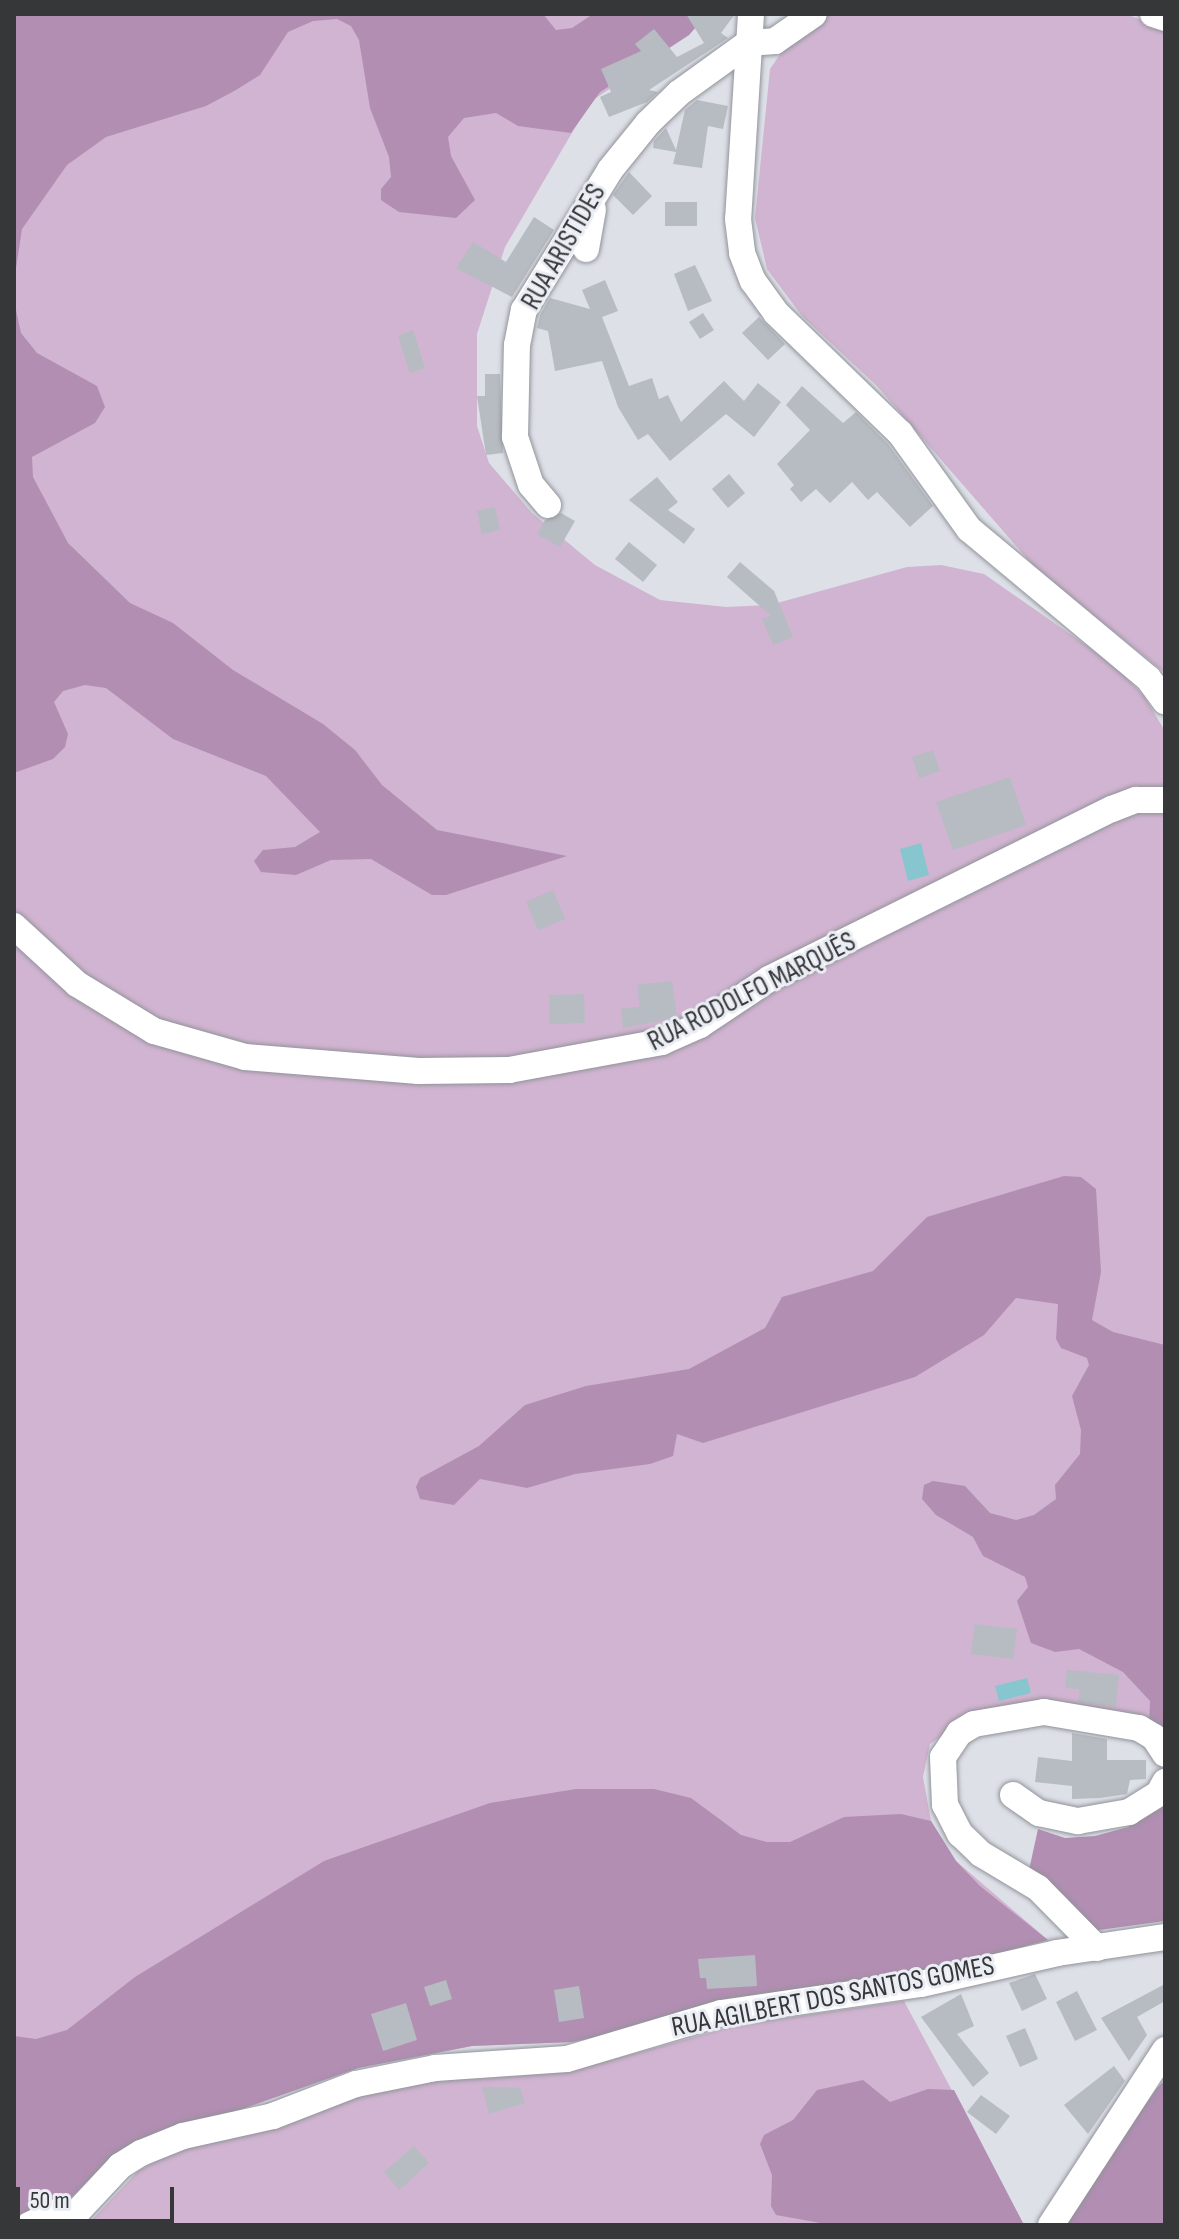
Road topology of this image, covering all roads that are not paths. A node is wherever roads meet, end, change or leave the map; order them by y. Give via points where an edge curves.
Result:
1 (751, 14) edge
2 (814, 14) edge
3 (1153, 14) edge
4 (1165, 18) edge
5 (748, 43) junction
6 (596, 194) junction
7 (586, 249) dead end
8 (548, 505) dead end
9 (1165, 701) edge
10 (1165, 800) edge
11 (14, 926) edge
12 (1165, 1754) edge
13 (1165, 1782) edge
14 (1013, 1795) dead end
15 (1165, 1937) edge
16 (1097, 1948) junction
17 (1165, 2050) edge
18 (71, 2220) edge
19 (29, 2225) edge
20 (1051, 2225) edge

1 - 5 street
2 - 5 street via 775,41
3 - 4 street
5 - 6 street, RUA ARISTIDES via 648,123
5 - 9 street via 738,219 742,253 753,281 776,313 900,433 969,529 1148,678
6 - 7 street
6 - 8 street, RUA ARISTIDES via 524,310 517,345 518,452 531,485
10 - 11 street, RUA RODOLFO MARQUÊS via 1136,800 1112,809 769,979 700,1025 662,1042 509,1070 418,1071 283,1061 245,1057 169,1035 106,1006
12 - 16 street via 1154,1737 1139,1728 1044,1712 974,1724 959,1733 943,1757 945,1805 960,1834 981,1854 1038,1888
13 - 14 street via 1159,1793 1129,1812 1078,1821 1039,1813
15 - 16 street, RUA AGILBERT DOS SANTOS GOMES
16 - 18 street, RUA AGILBERT DOS SANTOS GOMES via 921,1984 721,2013 567,2059 402,2072 273,2116 183,2136 120,2166
17 - 20 street
18 - 19 street via 59,2211

